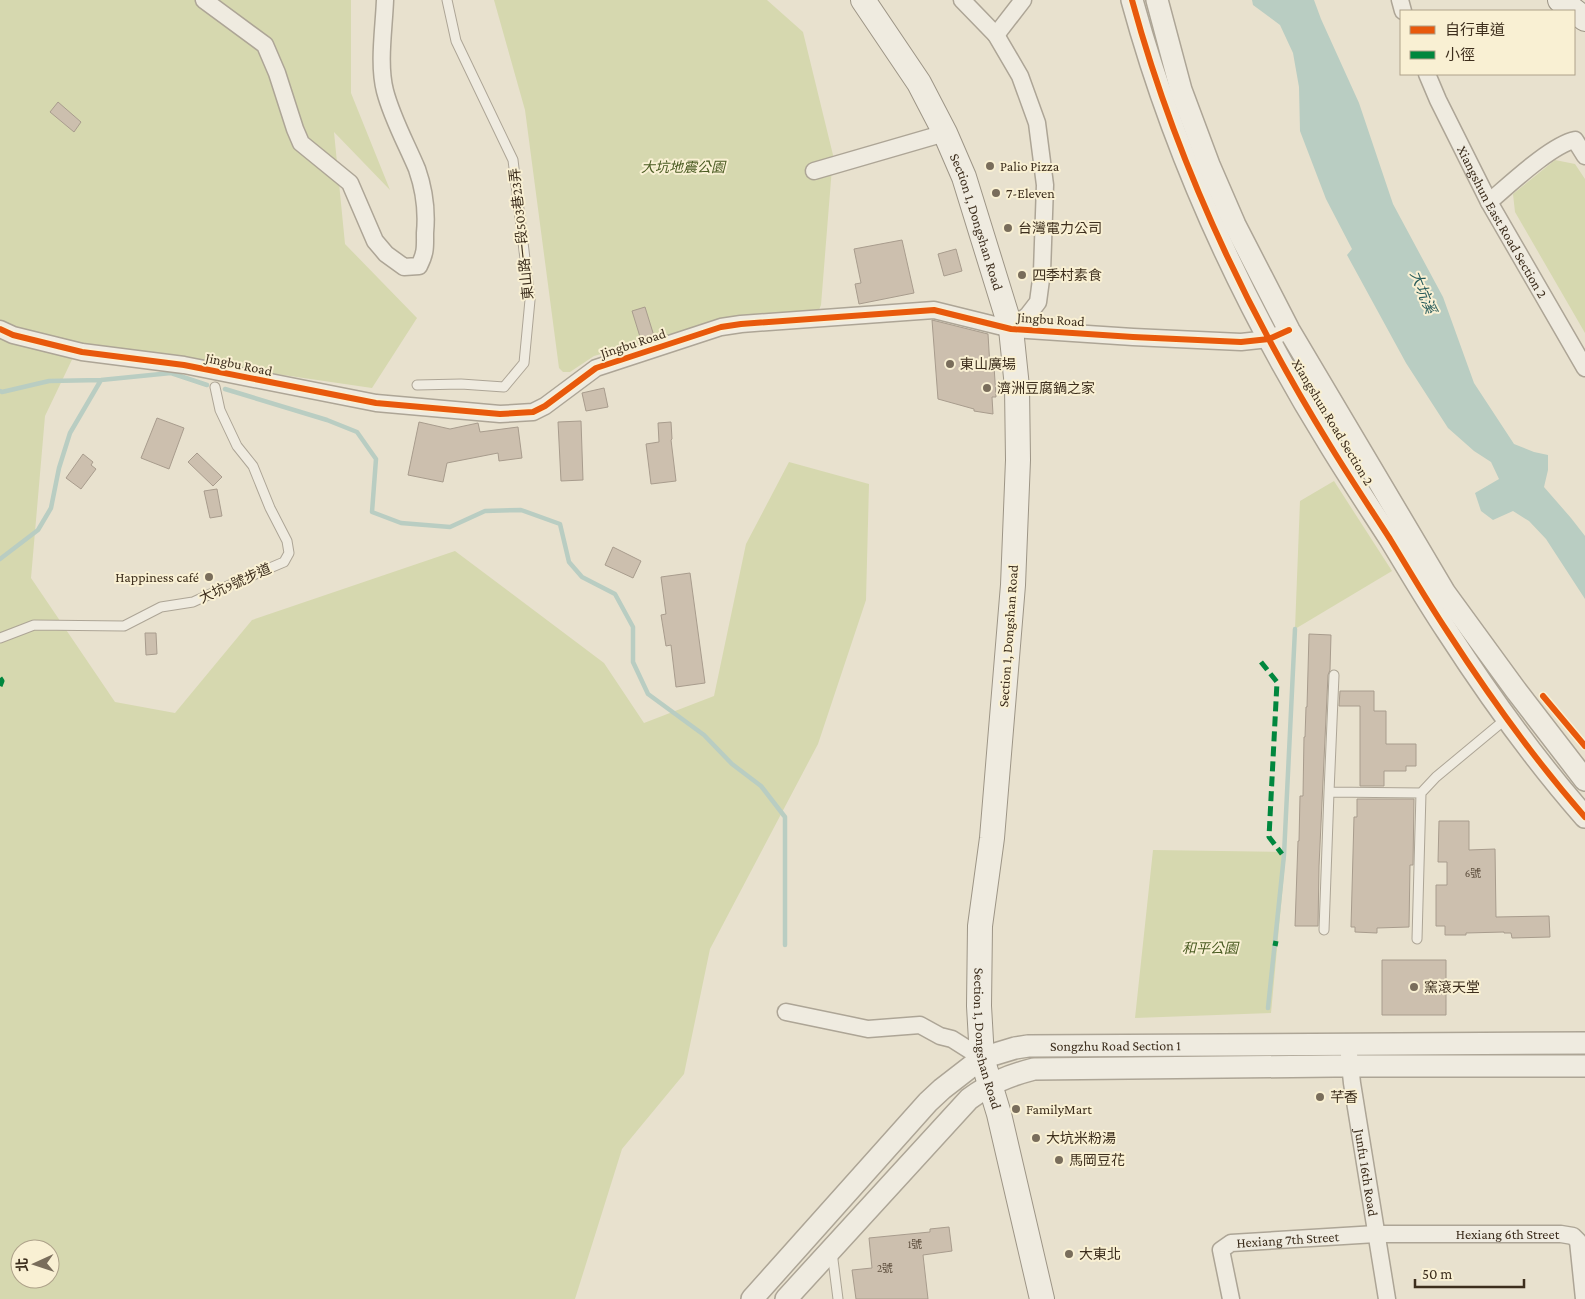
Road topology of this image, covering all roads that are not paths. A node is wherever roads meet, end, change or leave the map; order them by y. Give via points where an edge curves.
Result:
1 (204, 0) edge
2 (385, 0) edge
3 (447, 0) edge
4 (863, 0) edge
5 (962, 0) edge
6 (1023, 0) edge
7 (1132, 0) edge
8 (1157, 0) edge
9 (1560, 0) edge
10 (1573, 10) edge
11 (1575, 11) edge
12 (1585, 19) edge
13 (996, 35) junction
14 (1427, 75) edge
15 (945, 133) junction
16 (1585, 156) edge
17 (814, 171) dead end
18 (1488, 202) junction
19 (0, 329) edge
20 (1011, 329) junction
21 (1289, 330) junction
22 (1269, 338) junction
23 (1585, 368) edge
24 (417, 384) dead end
25 (216, 387) dead end
26 (0, 638) edge
27 (1334, 676) dead end
28 (1507, 718) junction
29 (1585, 780) edge
30 (1329, 792) junction
31 (1421, 793) junction
32 (1585, 817) edge
33 (1324, 930) dead end
34 (1417, 939) dead end
35 (786, 1012) dead end
36 (1585, 1043) edge
37 (1348, 1045) junction
38 (982, 1058) junction
39 (1585, 1066) edge
40 (1349, 1067) junction
41 (990, 1084) junction
42 (1376, 1234) junction
43 (832, 1249) junction
44 (752, 1299) edge
45 (786, 1299) edge
46 (838, 1299) edge
47 (1042, 1299) edge
48 (1231, 1299) edge
49 (1387, 1299) edge
50 (1584, 1299) edge

1 - 2 street via 265,45 301,143 350,183 375,241 386,254 404,267 419,266 424,255 425,202 418,171 385,92 382,73
3 - 24 lane, 東山路一段503巷23弄 via 456,41 513,160 530,300 524,363 504,387
4 - 15 main road, Section 1, Dongshan Road via 918,83
5 - 13 street
6 - 13 street
7 - 22 street, Xiangshun Road Section 2 via 1161,97 1189,172 1216,235
8 - 21 street, Xiangshun Road Section 2 via 1181,90 1209,165 1235,225
9 - 10 main road
11 - 12 main road
13 - 20 street via 1020,76 1037,124 1045,185 1038,302 1028,316
14 - 18 street, Xiangshun East Road Section 2
15 - 17 street
15 - 20 main road, Section 1, Dongshan Road via 964,177
16 - 18 street via 1575,140 1568,142 1550,152
18 - 23 street, Xiangshun East Road Section 2
19 - 20 street, Jingbu Road via 82,352 184,365 376,403 500,414 533,412 596,368 720,326 934,310
20 - 22 street, Jingbu Road via 1241,342
20 - 38 main road, Section 1, Dongshan Road via 1017,387 1018,470 1003,713 980,926
21 - 22 street, Jingbu Road
21 - 29 street, Xiangshun Road Section 2 via 1446,593 1514,689
22 - 28 street, Xiangshun Road Section 2 via 1331,447 1446,631
25 - 26 lane, 大坑9號步道 via 220,410 237,446 253,466 287,541 289,553 284,562 193,602 161,607 124,626 34,624
27 - 30 lane
28 - 31 lane
28 - 32 street, Xiangshun Road Section 2
30 - 31 lane
30 - 33 lane
31 - 34 lane
35 - 38 street via 868,1029 920,1025 952,1039
36 - 37 street, Songzhu Road Section 1
37 - 38 street, Songzhu Road Section 1 via 1028,1046
37 - 40 street, Junfu 16th Road
38 - 41 main road, Section 1, Dongshan Road
38 - 44 street, Songzhu Road Section 1 via 928,1102
39 - 40 street, Songzhu Road Section 1
40 - 41 street, Songzhu Road Section 1 via 1034,1069
40 - 42 street, Junfu 16th Road
41 - 43 street, Songzhu Road Section 1 via 969,1099
41 - 47 main road, Section 1, Dongshan Road
42 - 48 street, Hexiang 7th Street via 1231,1243 1221,1250
42 - 49 street, Junfu 16th Road
42 - 50 street, Hexiang 6th Street via 1573,1236 1578,1241
43 - 45 street, Songzhu Road Section 1
43 - 46 lane

